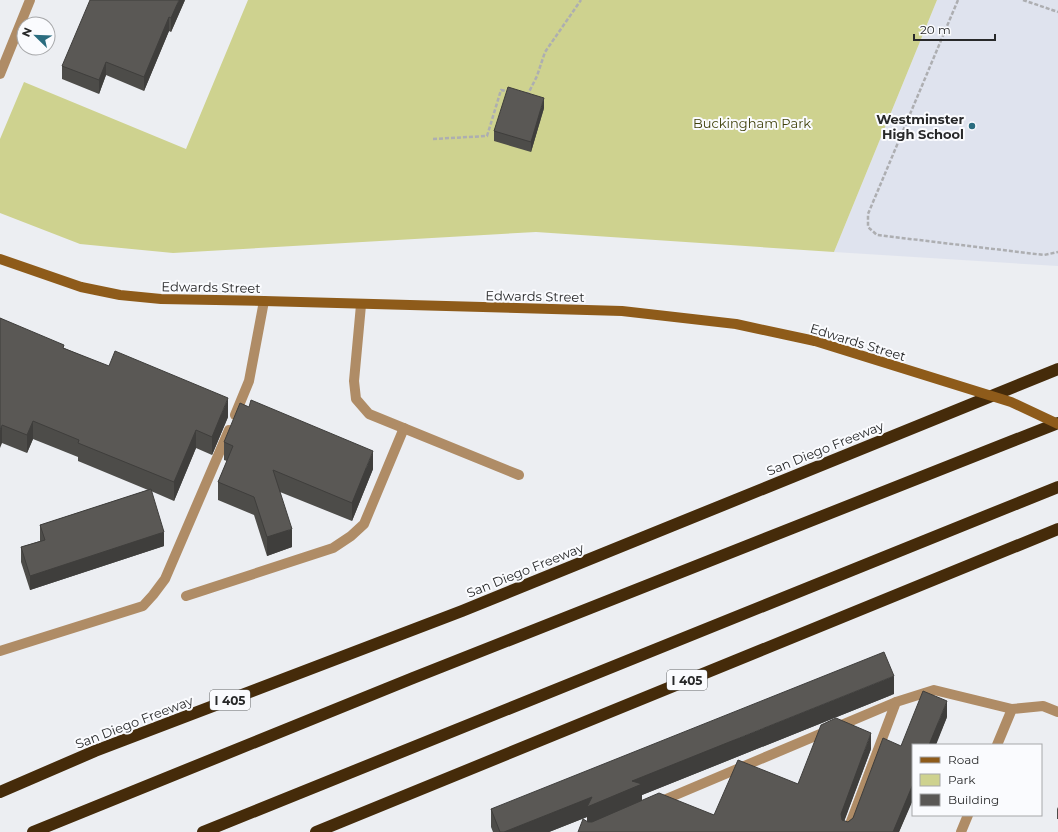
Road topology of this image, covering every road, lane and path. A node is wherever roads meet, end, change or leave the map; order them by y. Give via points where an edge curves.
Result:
1 (30, 0) edge
2 (581, 0) edge
3 (958, 0) edge
4 (1023, 0) edge
5 (1058, 12) edge
6 (0, 74) edge
7 (514, 94) edge
8 (520, 95) edge
9 (433, 139) dead end
10 (1058, 252) edge
11 (0, 259) edge
12 (264, 301) junction
13 (361, 305) junction
14 (1058, 369) edge
15 (1058, 424) edge
16 (404, 428) junction
17 (518, 474) dead end
18 (1058, 487) edge
19 (1058, 529) edge
20 (186, 596) dead end
21 (0, 652) edge
22 (896, 702) junction
23 (1012, 709) junction
24 (1058, 712) edge
25 (997, 744) edge
26 (0, 792) edge
27 (648, 807) edge
28 (968, 816) edge
29 (34, 832) edge
30 (203, 832) edge
31 (316, 832) edge
32 (847, 832) edge
33 (960, 832) edge

1 - 6 street
2 - 8 path via 545,52 527,97
3 - 10 path via 868,214 868,227 877,235 1044,255
4 - 5 path
7 - 9 path via 501,90 487,136
11 - 12 street, Edwards Street via 81,287 120,295 161,299
12 - 13 street, Edwards Street
12 - 21 street via 249,381 165,579 153,595 143,606
13 - 15 street, Edwards Street, bridge via 622,311 736,324 815,341 1011,402
13 - 16 street via 354,381 356,399 369,414
14 - 26 highway, San Diego Freeway / I 405 via 462,611 95,751
15 - 29 highway via 413,678
16 - 17 street
16 - 20 street via 364,524 351,536 333,548
18 - 30 highway
19 - 31 highway, I 405
22 - 23 street via 934,690
22 - 27 street
22 - 32 street
23 - 24 street via 1043,706
23 - 25 street
28 - 33 street

